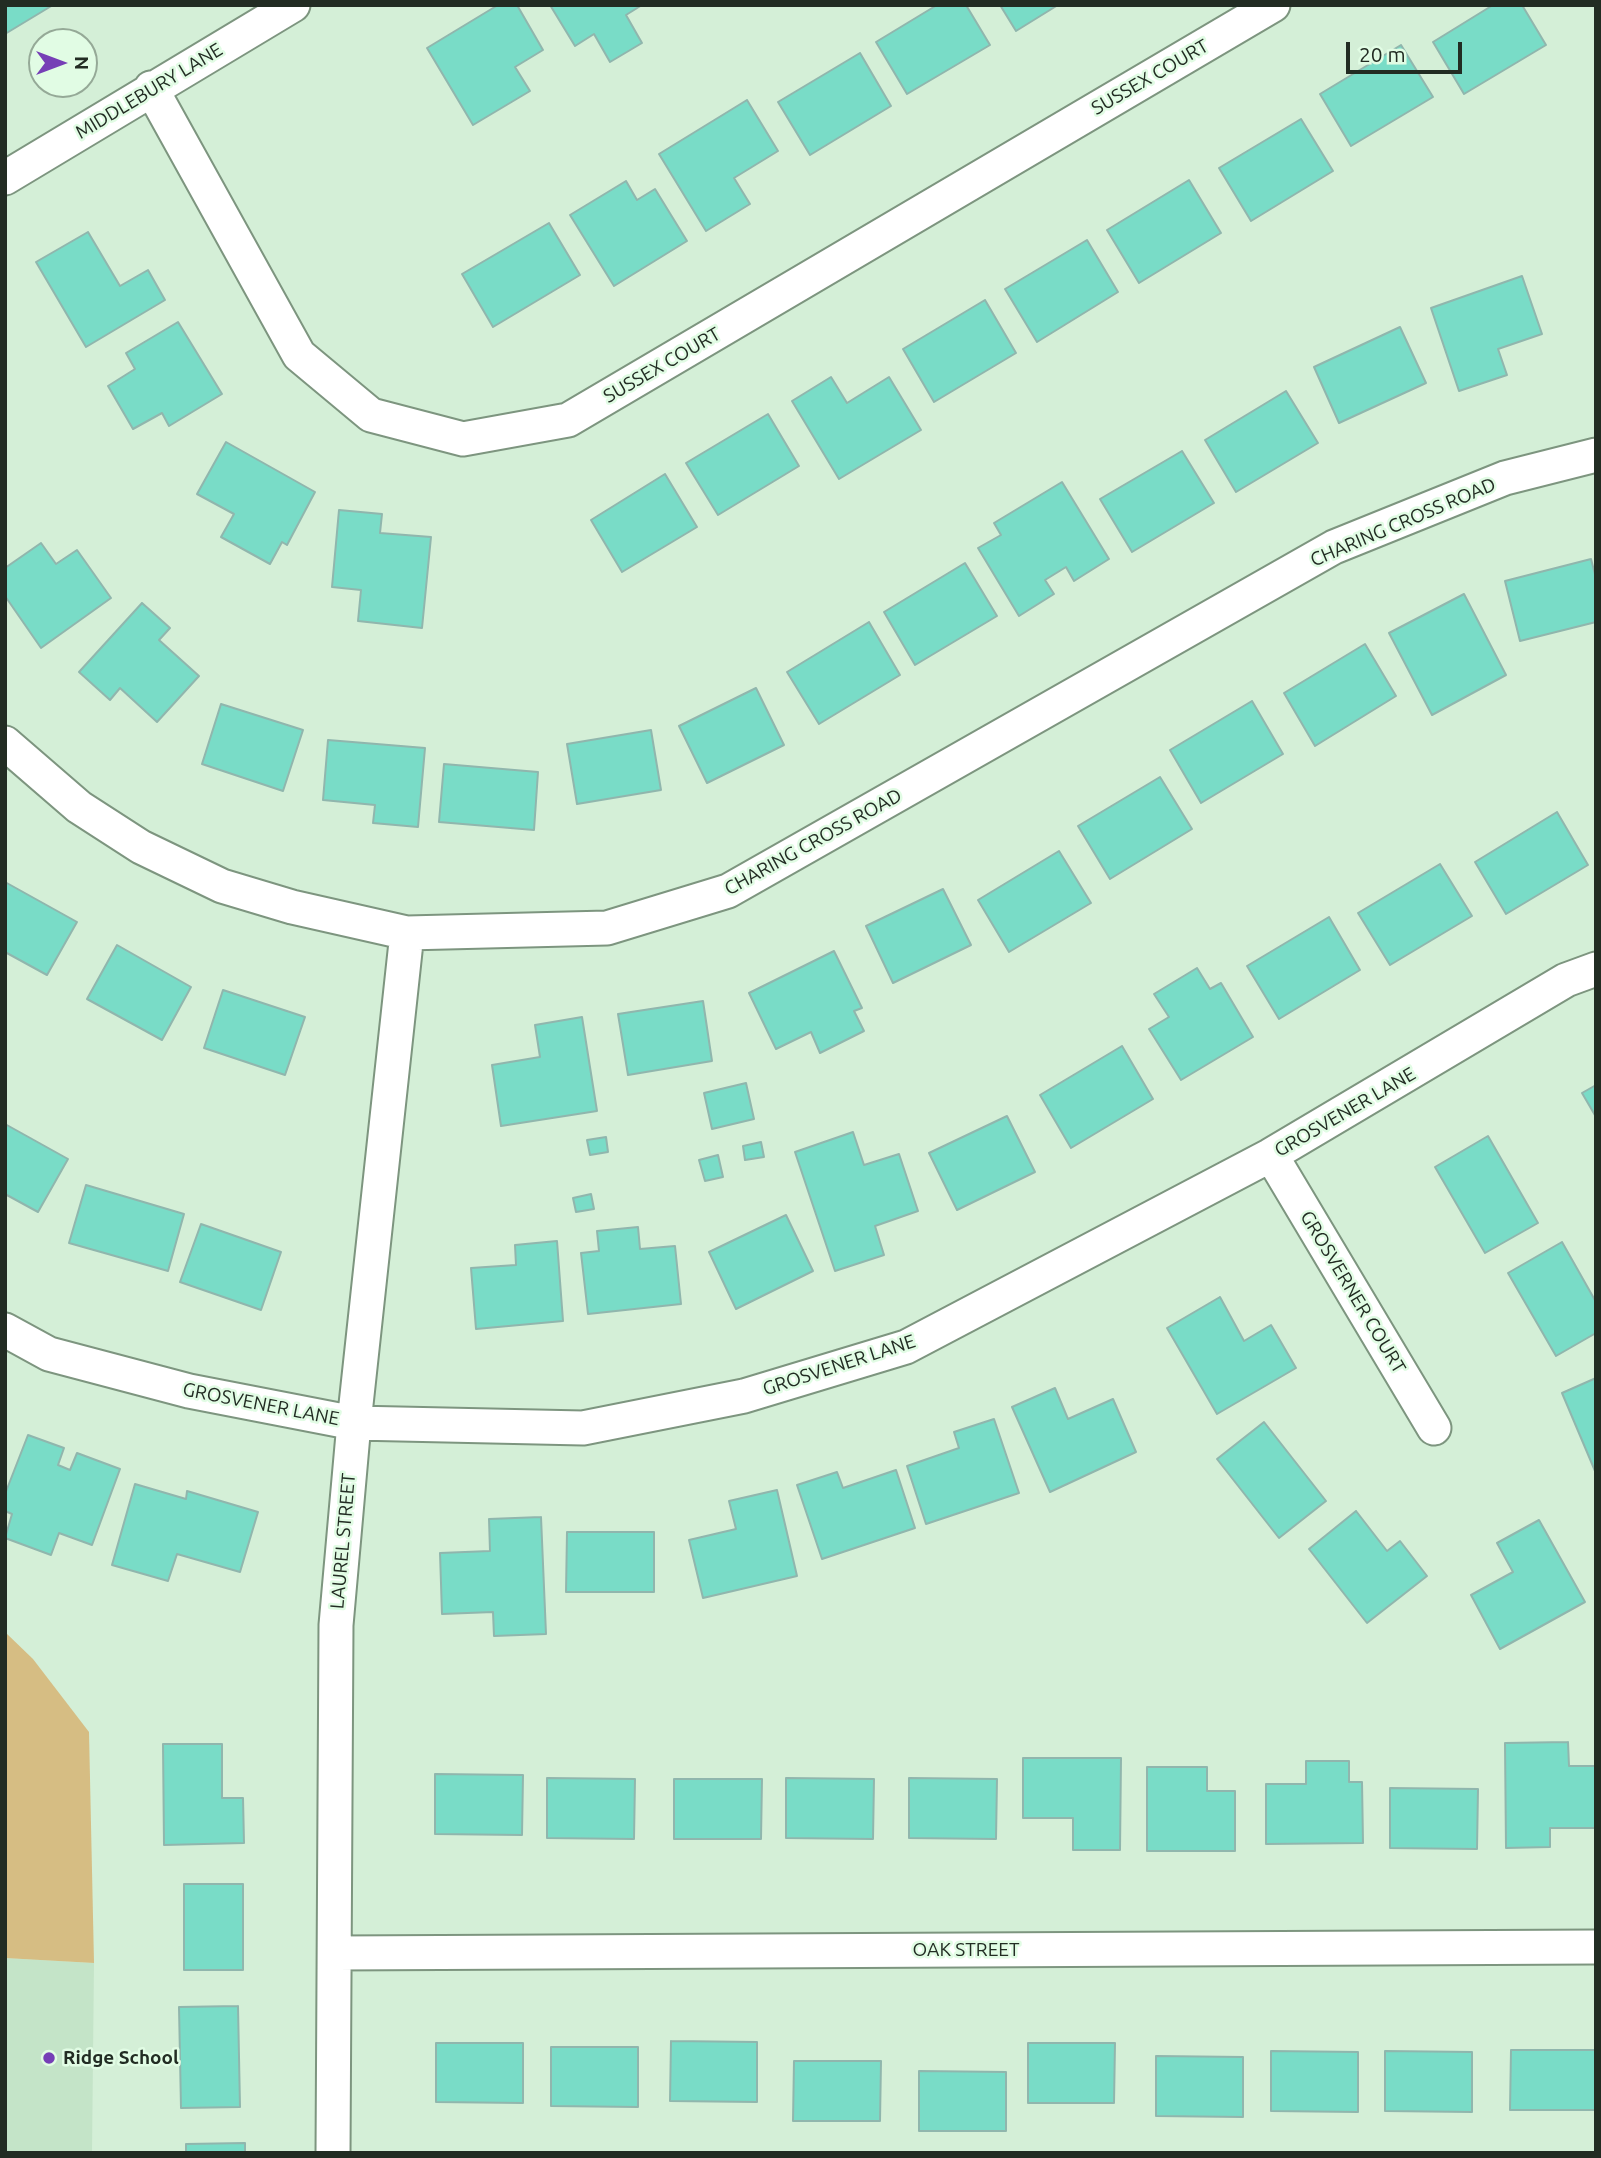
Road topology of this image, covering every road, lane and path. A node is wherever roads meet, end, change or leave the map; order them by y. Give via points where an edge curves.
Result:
1 (293, 5) edge
2 (1273, 5) edge
3 (151, 88) junction
4 (5, 178) edge
5 (1596, 455) edge
6 (5, 743) edge
7 (407, 933) junction
8 (1596, 969) edge
9 (1271, 1155) junction
10 (5, 1330) edge
11 (354, 1423) junction
12 (1434, 1428) dead end
13 (1596, 1947) edge
14 (336, 1953) junction
15 (333, 2153) edge

1 - 3 street, MIDDLEBURY LANE
2 - 3 street, SUSSEX COURT via 568,420 463,439 372,415 299,355
3 - 4 street, MIDDLEBURY LANE
5 - 7 street, CHARING CROSS ROAD via 1505,478 1335,547 729,891 607,928
6 - 7 street, CHARING CROSS ROAD via 79,807 141,847 210,880 292,907
7 - 11 street, LAUREL STREET
8 - 9 street, GROSVENER LANE via 1566,980
9 - 11 street, GROSVENER LANE via 906,1347 744,1396 583,1428
9 - 12 street, GROSVERNER COURT
10 - 11 street, GROSVENER LANE via 49,1354 189,1391
11 - 14 street, LAUREL STREET via 336,1625
13 - 14 street, OAK STREET
14 - 15 street, LAUREL STREET

